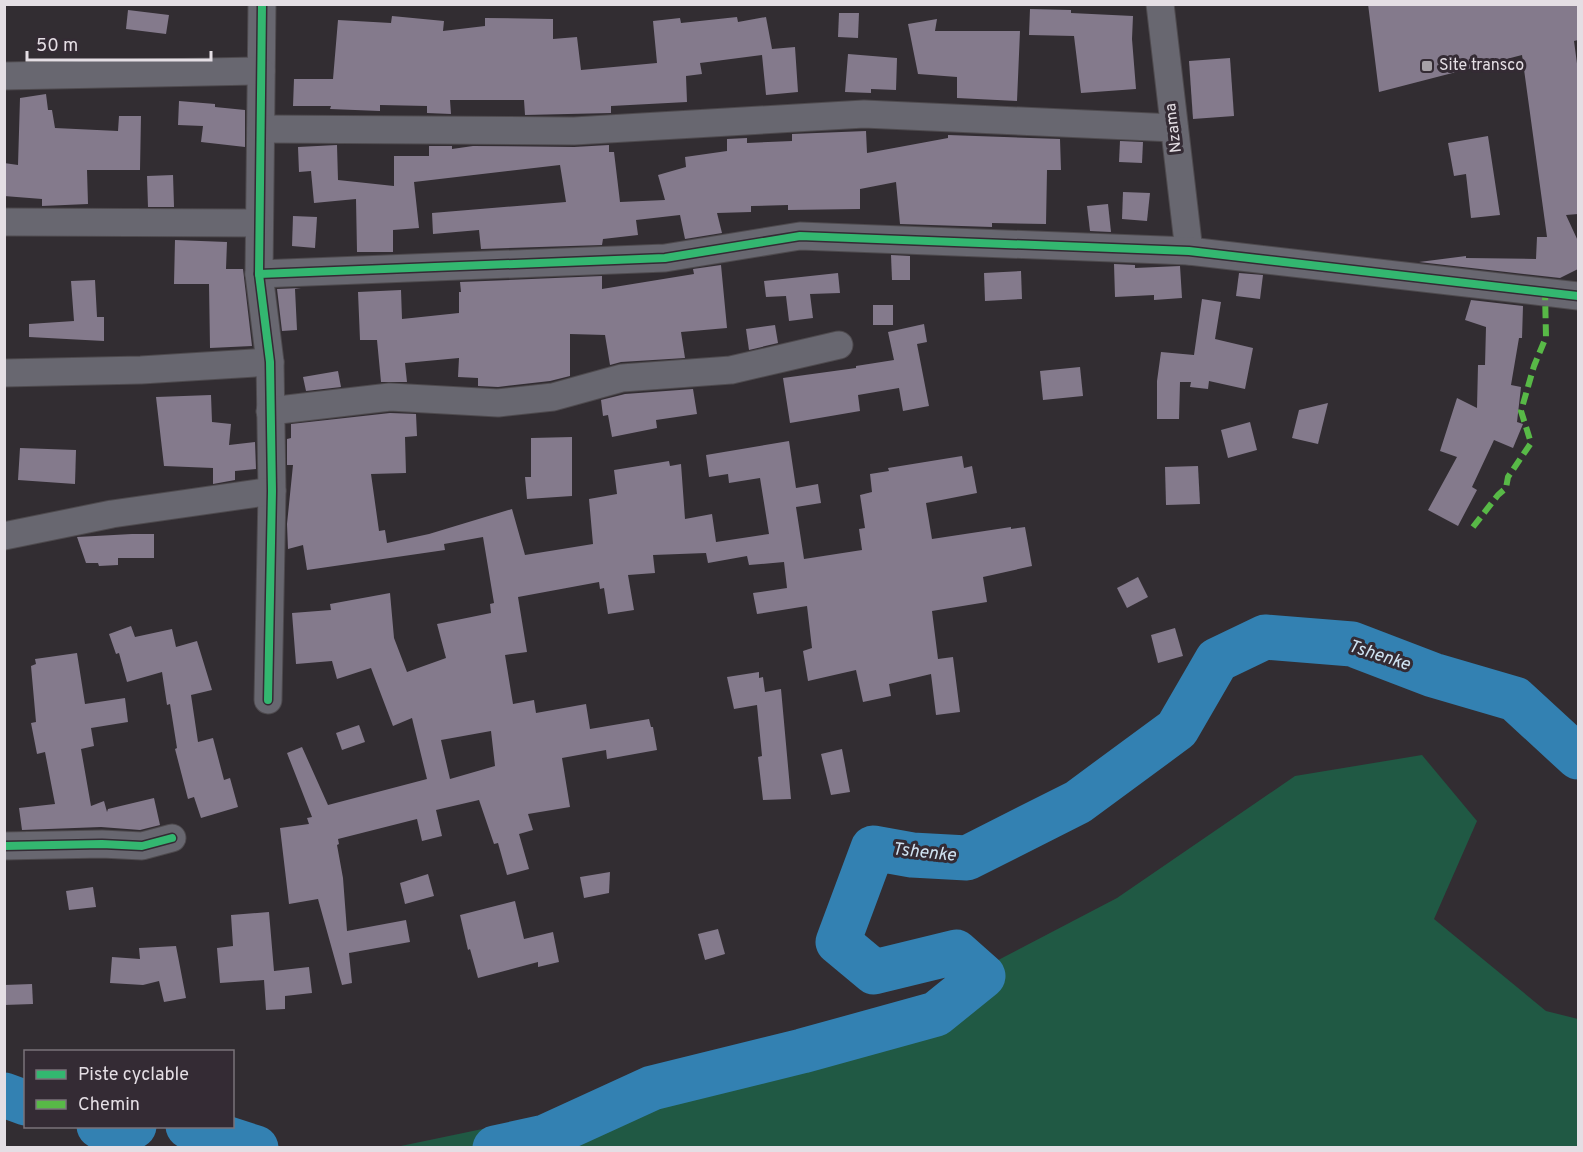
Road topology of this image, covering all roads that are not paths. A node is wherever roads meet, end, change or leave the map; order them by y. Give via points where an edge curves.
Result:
1 (262, 4) edge
2 (1160, 4) edge
3 (261, 70) junction
4 (4, 76) edge
5 (1174, 128) junction
6 (261, 129) junction
7 (4, 222) edge
8 (258, 223) junction
9 (1189, 251) junction
10 (259, 274) junction
11 (1578, 296) edge
12 (839, 345) dead end
13 (270, 362) junction
14 (4, 373) edge
15 (270, 411) junction
16 (272, 491) junction
17 (4, 536) edge
18 (268, 700) dead end
19 (172, 838) dead end
20 (4, 846) edge

1 - 3 street
2 - 5 street, Nzama
3 - 4 street
3 - 6 street
5 - 6 street via 864,114 574,131
5 - 9 street, Nzama
6 - 8 street
7 - 8 street
8 - 10 street
9 - 10 street via 800,236 665,258
9 - 11 street
10 - 13 street
12 - 15 street via 731,370 622,378 531,400 498,403 390,397
13 - 14 street
13 - 15 street
15 - 16 street
16 - 17 street via 112,514
16 - 18 street
19 - 20 street via 142,846

